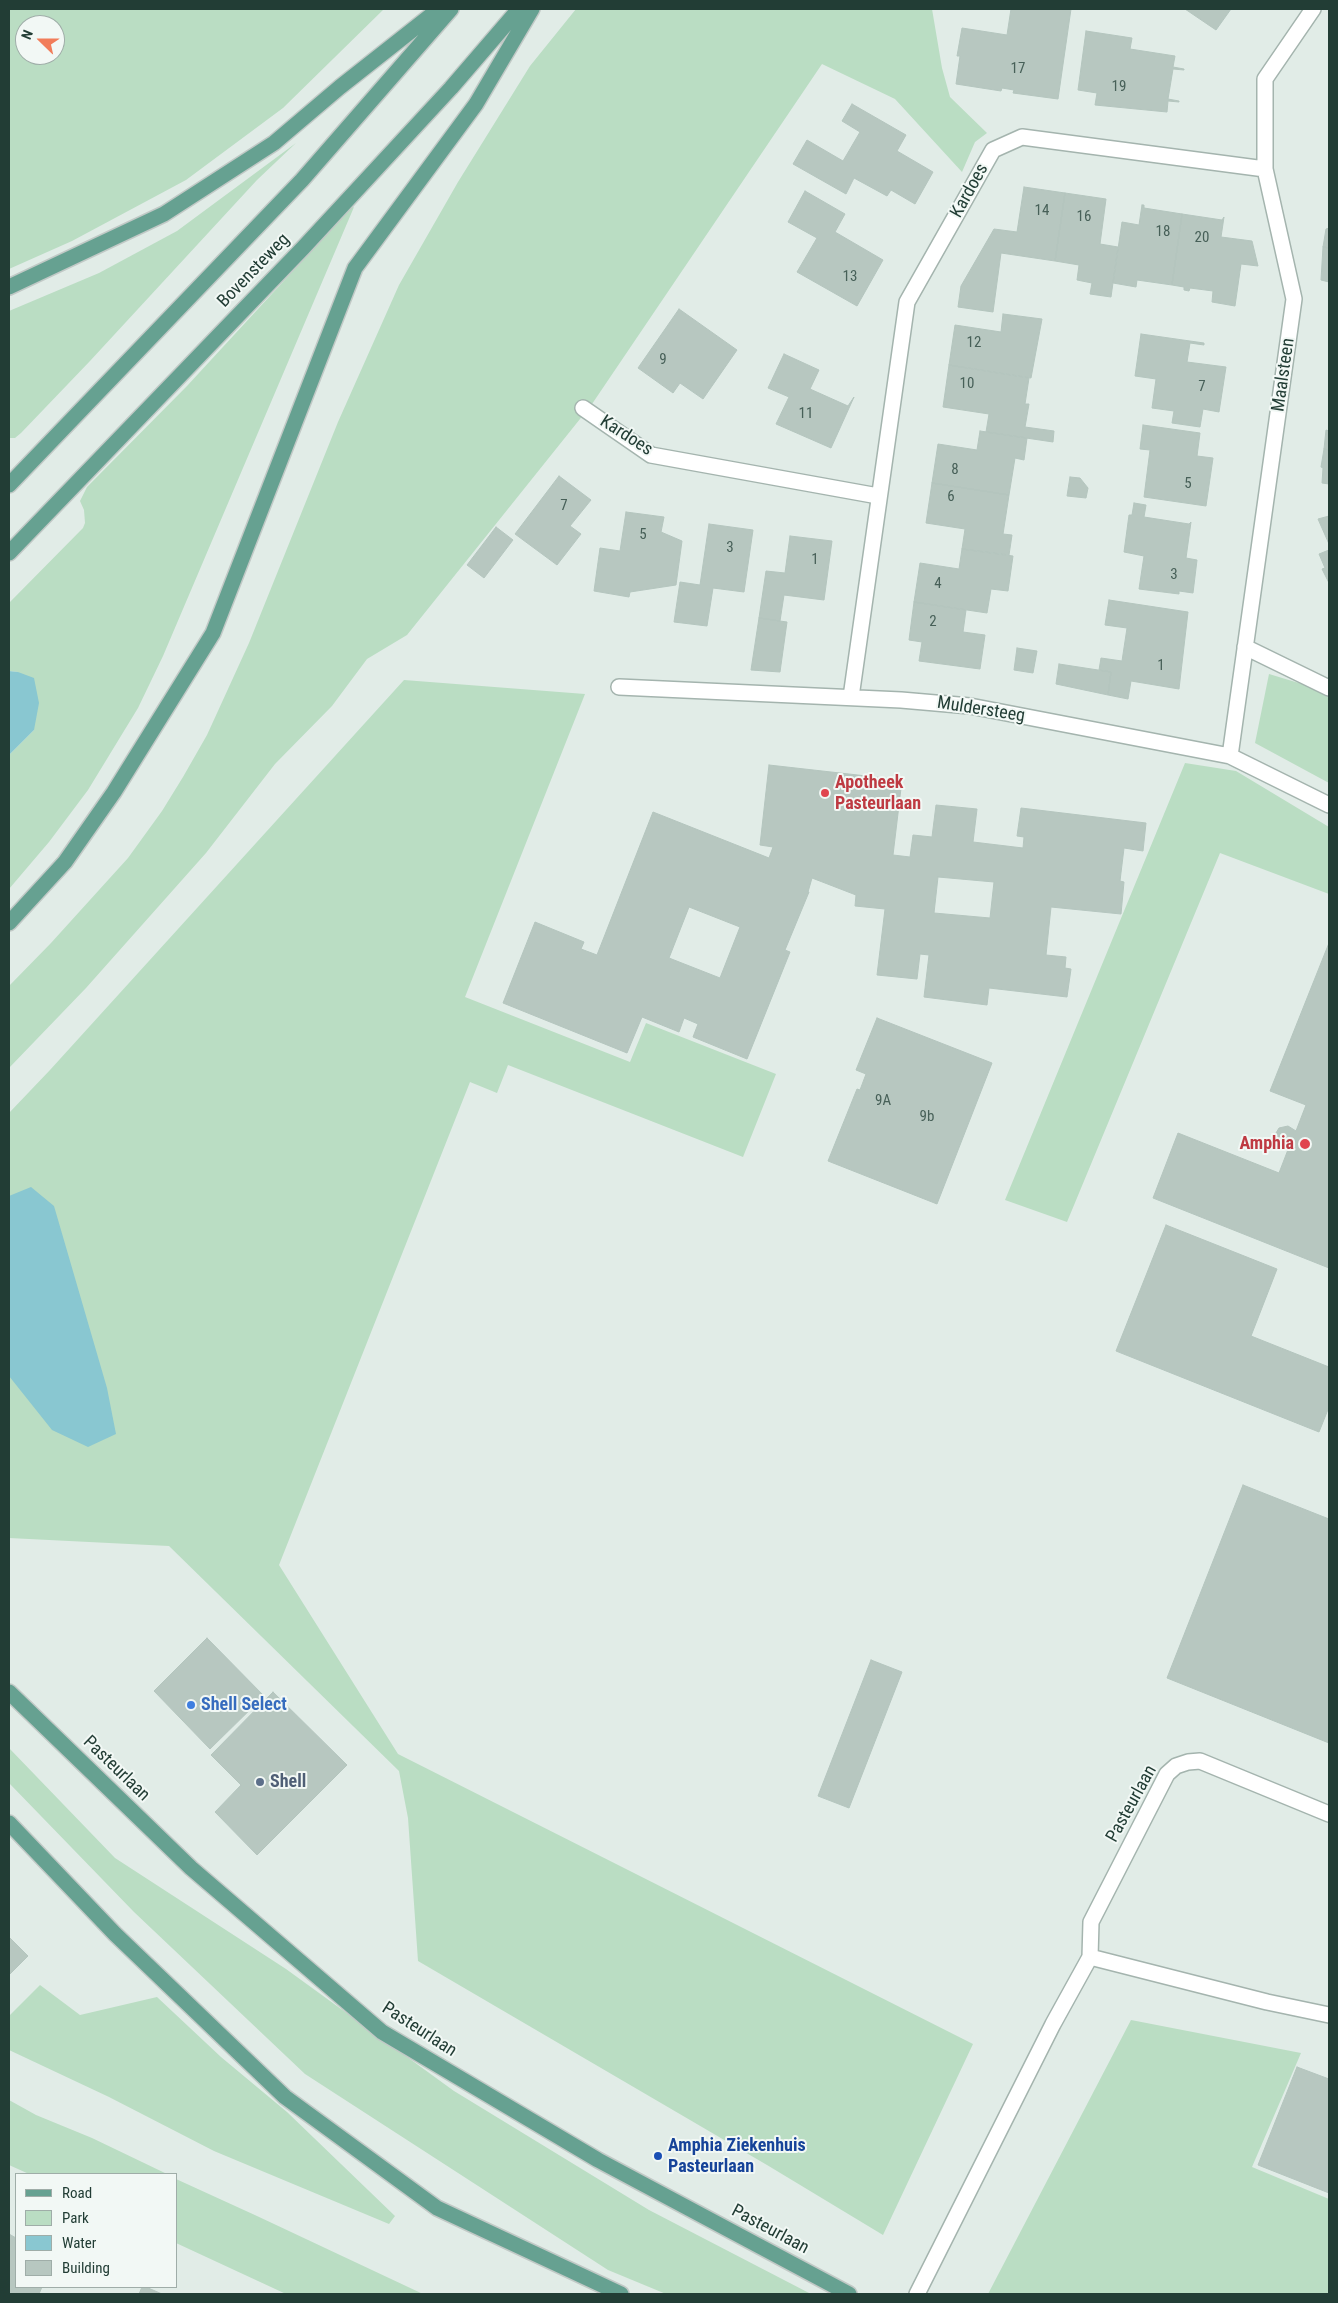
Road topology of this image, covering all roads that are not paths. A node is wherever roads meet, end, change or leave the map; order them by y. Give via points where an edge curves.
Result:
1 (439, 9) edge
2 (451, 9) edge
3 (520, 9) edge
4 (532, 9) edge
5 (1313, 9) edge
6 (1265, 169) junction
7 (9, 288) edge
8 (582, 408) dead end
9 (9, 485) edge
10 (878, 496) junction
11 (9, 553) edge
12 (1245, 647) junction
13 (619, 687) dead end
14 (1329, 688) edge
15 (851, 697) junction
16 (1230, 756) junction
17 (1329, 805) edge
18 (9, 922) edge
19 (9, 1692) edge
20 (1329, 1814) edge
21 (9, 1824) edge
22 (1090, 1957) junction
23 (1329, 2015) edge
24 (620, 2294) edge
25 (849, 2294) edge
26 (917, 2294) edge

1 - 7 main road via 266,148 164,214
2 - 9 main road, Bovensteweg via 302,180
3 - 11 main road, Bovensteweg via 303,248
4 - 18 main road via 476,104 355,268 213,633 109,800 65,862
5 - 6 street, Maalsteen via 1265,79
6 - 10 street, Kardoes via 1022,136 993,150 907,302
6 - 12 street, Maalsteen via 1294,299
8 - 10 street, Kardoes via 650,456
10 - 15 street, Kardoes
12 - 14 street
12 - 16 street, Maalsteen
13 - 15 street, Muldersteeg
15 - 16 street, Muldersteeg via 970,706
16 - 17 street, Muldersteeg
19 - 25 main road, Pasteurlaan via 191,1868 382,2032 598,2160
20 - 22 street, Pasteurlaan via 1200,1761 1176,1766 1167,1774 1091,1922
21 - 24 main road via 115,1934 285,2097 437,2208
22 - 23 street
22 - 26 street, Pasteurlaan

